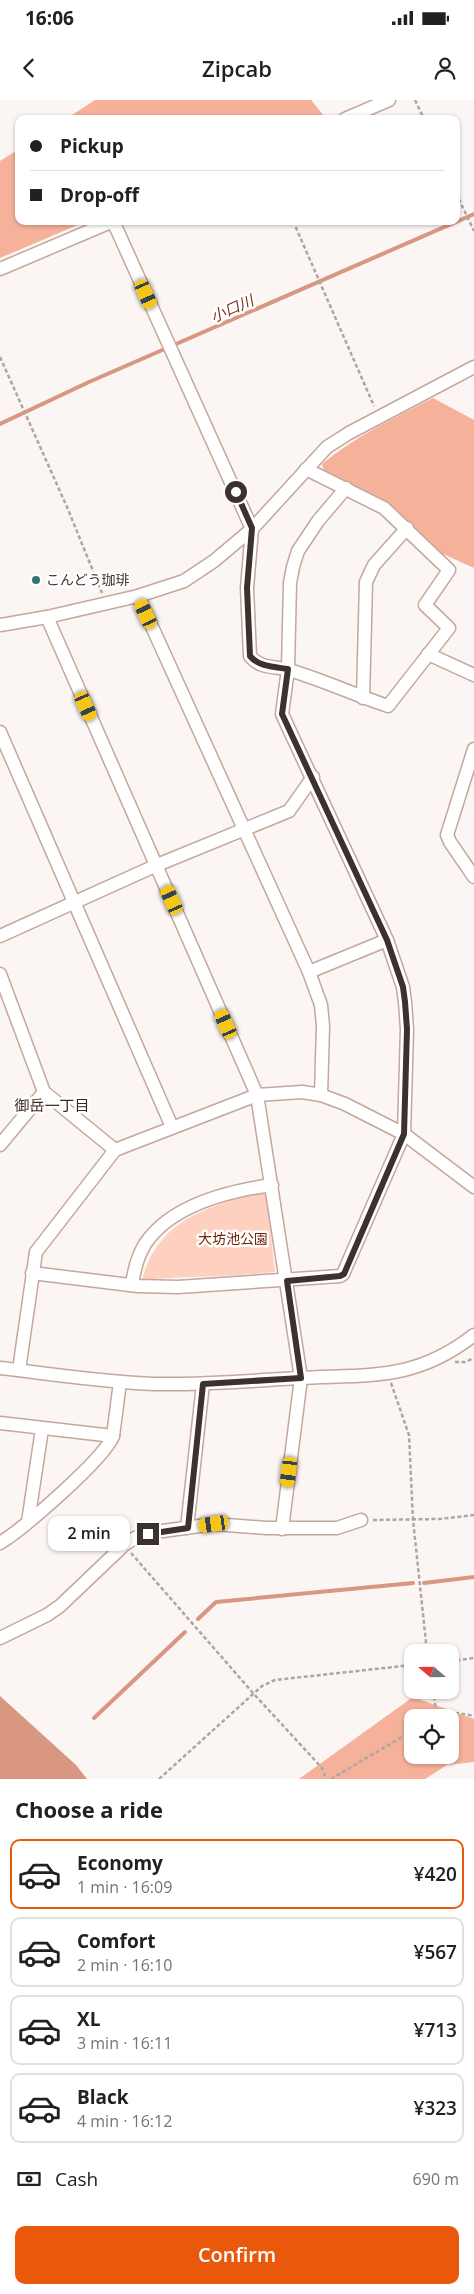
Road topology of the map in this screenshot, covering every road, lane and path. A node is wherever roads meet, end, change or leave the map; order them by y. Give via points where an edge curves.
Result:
1 (389, 100) edge
2 (415, 100) edge
3 (355, 115) edge
4 (422, 115) edge
5 (460, 201) edge
6 (104, 225) edge
7 (115, 225) edge
8 (295, 225) edge
9 (474, 231) edge
10 (0, 269) edge
11 (0, 357) edge
12 (474, 367) edge
13 (378, 417) junction
14 (306, 469) junction
15 (346, 488) junction
16 (252, 528) junction
17 (407, 528) junction
18 (138, 596) junction
19 (106, 604) junction
20 (47, 617) junction
21 (0, 624) edge
22 (428, 654) junction
23 (288, 669) junction
24 (474, 675) edge
25 (363, 698) junction
26 (0, 732) edge
27 (474, 749) edge
28 (313, 778) junction
29 (244, 828) junction
30 (157, 865) junction
31 (474, 877) edge
32 (75, 902) junction
33 (0, 936) edge
34 (387, 940) junction
35 (309, 972) junction
36 (0, 974) edge
37 (44, 1092) junction
38 (321, 1094) junction
39 (257, 1095) junction
40 (172, 1127) junction
41 (404, 1134) junction
42 (0, 1146) edge
43 (114, 1150) junction
44 (272, 1185) junction
45 (474, 1187) edge
46 (32, 1273) junction
47 (287, 1281) junction
48 (132, 1285) junction
49 (474, 1335) edge
50 (0, 1368) edge
51 (19, 1370) junction
52 (388, 1374) junction
53 (301, 1378) junction
54 (120, 1382) junction
55 (203, 1384) junction
56 (0, 1423) edge
57 (42, 1429) junction
58 (113, 1436) junction
59 (474, 1515) edge
60 (361, 1520) joint
61 (413, 1520) junction
62 (28, 1522) junction
63 (188, 1528) junction
64 (282, 1529) junction
65 (0, 1543) edge
66 (124, 1544) junction
67 (0, 1638) edge
68 (426, 1644) edge
69 (474, 1658) edge
70 (459, 1660) edge
71 (404, 1666) edge
72 (253, 1693) junction
73 (459, 1713) edge
74 (474, 1716) edge
75 (404, 1736) edge
76 (159, 1779) edge
77 (326, 1779) edge
78 (331, 1779) edge

1 - 3 street
2 - 4 path
5 - 9 path
6 - 10 street
7 - 16 street
8 - 13 path
11 - 19 path
12 - 13 street
13 - 14 street via 327,448
14 - 15 street
14 - 16 street
15 - 17 street via 384,508
15 - 23 street via 298,551 290,583
16 - 18 street via 214,561 184,581
16 - 23 street via 247,588 250,656 254,662
17 - 22 street via 449,570 425,605 449,628
17 - 25 street via 374,565 366,582
18 - 19 street
18 - 29 street
19 - 20 street
20 - 21 street
20 - 30 street
22 - 24 street
22 - 25 street via 388,706
23 - 25 street
23 - 28 street via 282,714
26 - 32 street
27 - 31 street via 448,835
28 - 29 street via 289,811
28 - 34 street
29 - 30 street
29 - 35 street
30 - 32 street
30 - 39 street
32 - 33 street
32 - 40 street
34 - 35 street
34 - 41 street via 405,1002
35 - 38 street via 321,1005
36 - 37 street
37 - 42 street
37 - 43 street
38 - 39 street
38 - 41 street via 356,1108
39 - 40 street
39 - 44 street
40 - 43 street
41 - 45 street
41 - 47 street via 344,1274
43 - 46 street via 39,1245
44 - 47 street
44 - 48 street via 213,1200 186,1210 167,1222 145,1244 135,1265
46 - 48 street
46 - 51 street
47 - 48 street via 178,1287
47 - 53 street
49 - 52 street via 439,1358
50 - 51 street
51 - 54 street
52 - 53 street
52 - 61 path via 409,1435
53 - 55 street
53 - 64 street
54 - 55 street
54 - 58 street
55 - 63 street
56 - 57 street
57 - 58 street
57 - 62 street
58 - 62 street via 103,1452
59 - 61 path
60 - 61 path
60 - 64 street via 337,1528
61 - 68 path
62 - 65 street
63 - 64 street via 214,1524
63 - 66 street via 148,1534
66 - 67 street via 60,1606
66 - 72 path
69 - 70 path
71 - 72 path via 275,1680
72 - 76 path
72 - 77 path via 322,1768
73 - 74 path
75 - 78 path

